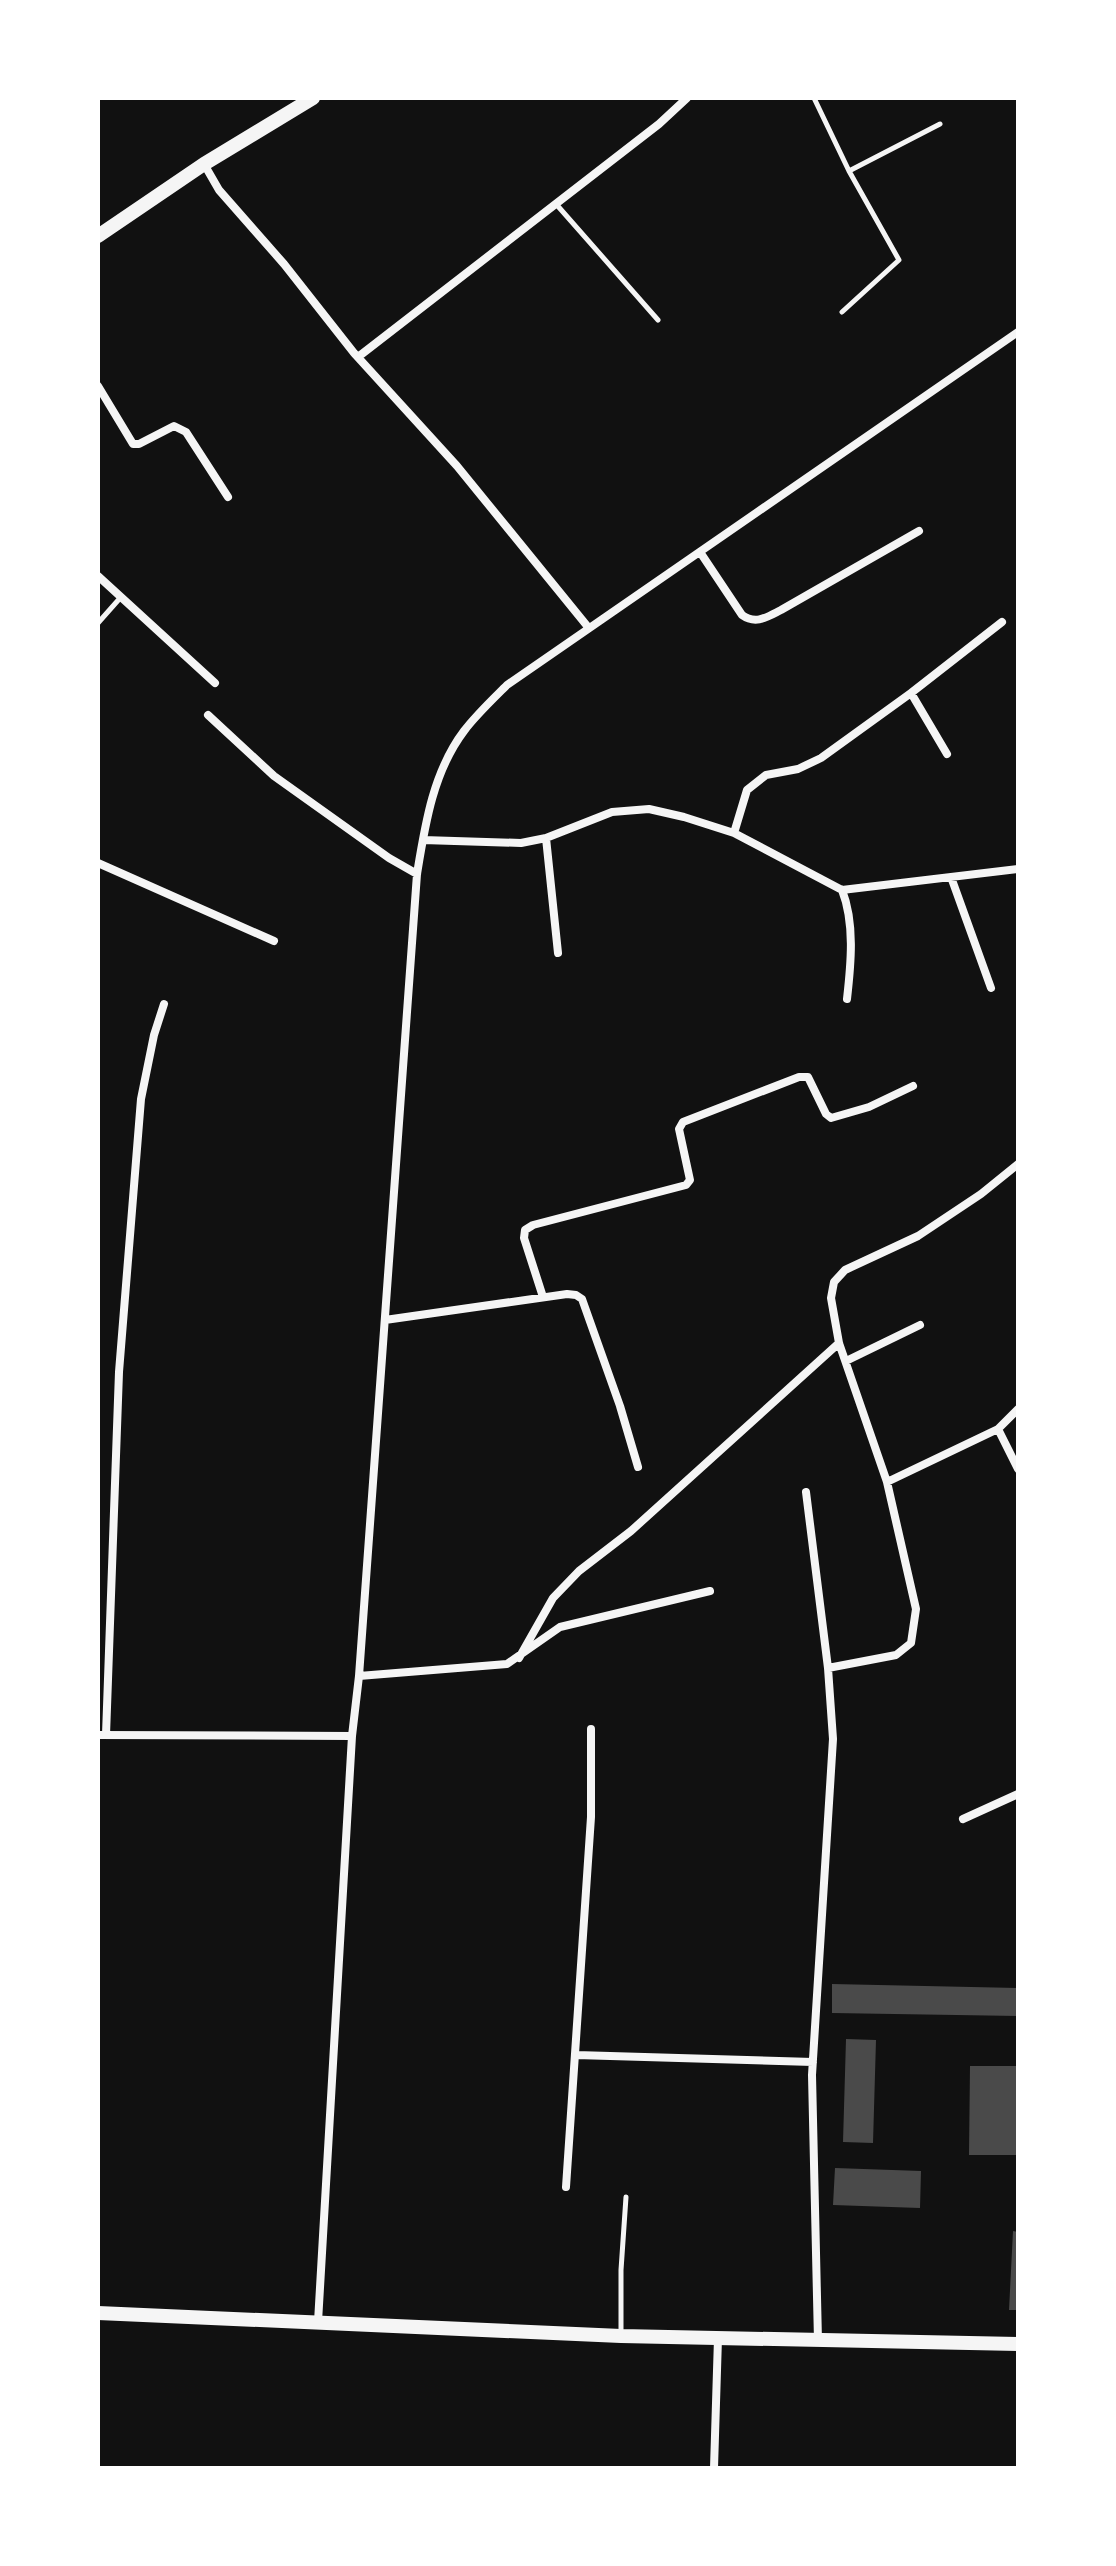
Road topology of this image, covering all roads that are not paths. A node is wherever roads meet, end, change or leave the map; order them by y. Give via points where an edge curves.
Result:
1 (313, 98) edge
2 (687, 98) edge
3 (814, 98) edge
4 (940, 124) dead end
5 (204, 164) junction
6 (849, 171) junction
7 (556, 204) junction
8 (98, 236) edge
9 (842, 312) dead end
10 (658, 320) dead end
11 (1018, 332) edge
12 (358, 357) junction
13 (98, 386) edge
14 (228, 497) dead end
15 (919, 531) dead end
16 (700, 552) junction
17 (98, 576) edge
18 (121, 597) junction
19 (1002, 622) dead end
20 (98, 623) edge
21 (588, 627) junction
22 (215, 683) dead end
23 (911, 693) junction
24 (208, 715) dead end
25 (947, 754) dead end
26 (734, 833) junction
27 (546, 838) junction
28 (423, 840) junction
29 (98, 863) edge
30 (1018, 869) edge
31 (417, 874) junction
32 (951, 877) junction
33 (842, 890) junction
34 (274, 941) dead end
35 (558, 953) dead end
36 (991, 988) dead end
37 (847, 999) dead end
38 (164, 1004) dead end
39 (913, 1086) dead end
40 (1018, 1164) edge
41 (543, 1297) junction
42 (385, 1320) junction
43 (920, 1325) dead end
44 (839, 1343) junction
45 (846, 1361) junction
46 (1018, 1409) edge
47 (998, 1429) junction
48 (638, 1467) dead end
49 (1018, 1469) edge
50 (887, 1482) junction
51 (806, 1492) dead end
52 (710, 1591) dead end
53 (519, 1658) junction
54 (828, 1668) junction
55 (359, 1676) junction
56 (591, 1729) dead end
57 (102, 1735) edge
58 (352, 1736) junction
59 (1018, 1794) edge
60 (963, 1819) dead end
61 (576, 2055) junction
62 (813, 2062) junction
63 (566, 2187) dead end
64 (626, 2197) dead end
65 (98, 2313) edge
66 (318, 2322) junction
67 (621, 2336) junction
68 (718, 2338) junction
69 (818, 2341) junction
70 (1018, 2344) edge
71 (714, 2468) edge

1 - 5 street
2 - 7 street
3 - 6 lane
4 - 6 lane
5 - 8 street
5 - 12 street via 219,190
6 - 9 lane via 899,260
7 - 10 lane
7 - 12 street
11 - 16 street
12 - 21 street via 457,466
13 - 14 street via 133,444 174,426 186,432
15 - 16 street via 781,610 750,621
16 - 21 street
17 - 18 street
18 - 20 lane
18 - 22 street
19 - 23 street
21 - 28 street via 507,685 463,732 434,793
23 - 25 street
23 - 26 street via 821,758 766,775 747,790
24 - 31 street via 274,776
26 - 27 street via 649,809 612,812
26 - 33 street
27 - 28 street via 503,844
27 - 35 street
28 - 31 street
29 - 34 street
30 - 32 street
31 - 42 street
32 - 33 street
32 - 36 street
33 - 37 street via 850,933
38 - 57 street via 141,1099 119,1372
39 - 41 street via 831,1118 808,1077 799,1077 683,1122 679,1129 690,1180 686,1185 525,1230
40 - 44 street via 918,1236 845,1270 834,1282 831,1298
41 - 42 street
41 - 48 street via 567,1294 582,1299
42 - 55 street
43 - 45 street
44 - 45 street
44 - 53 street via 631,1531 579,1571 553,1598
45 - 50 street
46 - 47 street
47 - 49 street
47 - 50 street
50 - 54 street via 916,1609 911,1643 896,1655
51 - 54 street
52 - 53 street via 560,1627
53 - 55 street via 494,1667
54 - 62 street via 833,1739
55 - 58 street
56 - 61 street via 591,1817
57 - 58 street
58 - 66 street
59 - 60 street
61 - 62 street
61 - 63 street
62 - 69 street
64 - 67 lane
65 - 66 street
66 - 67 street
67 - 68 street
68 - 69 street
68 - 71 street
69 - 70 street

